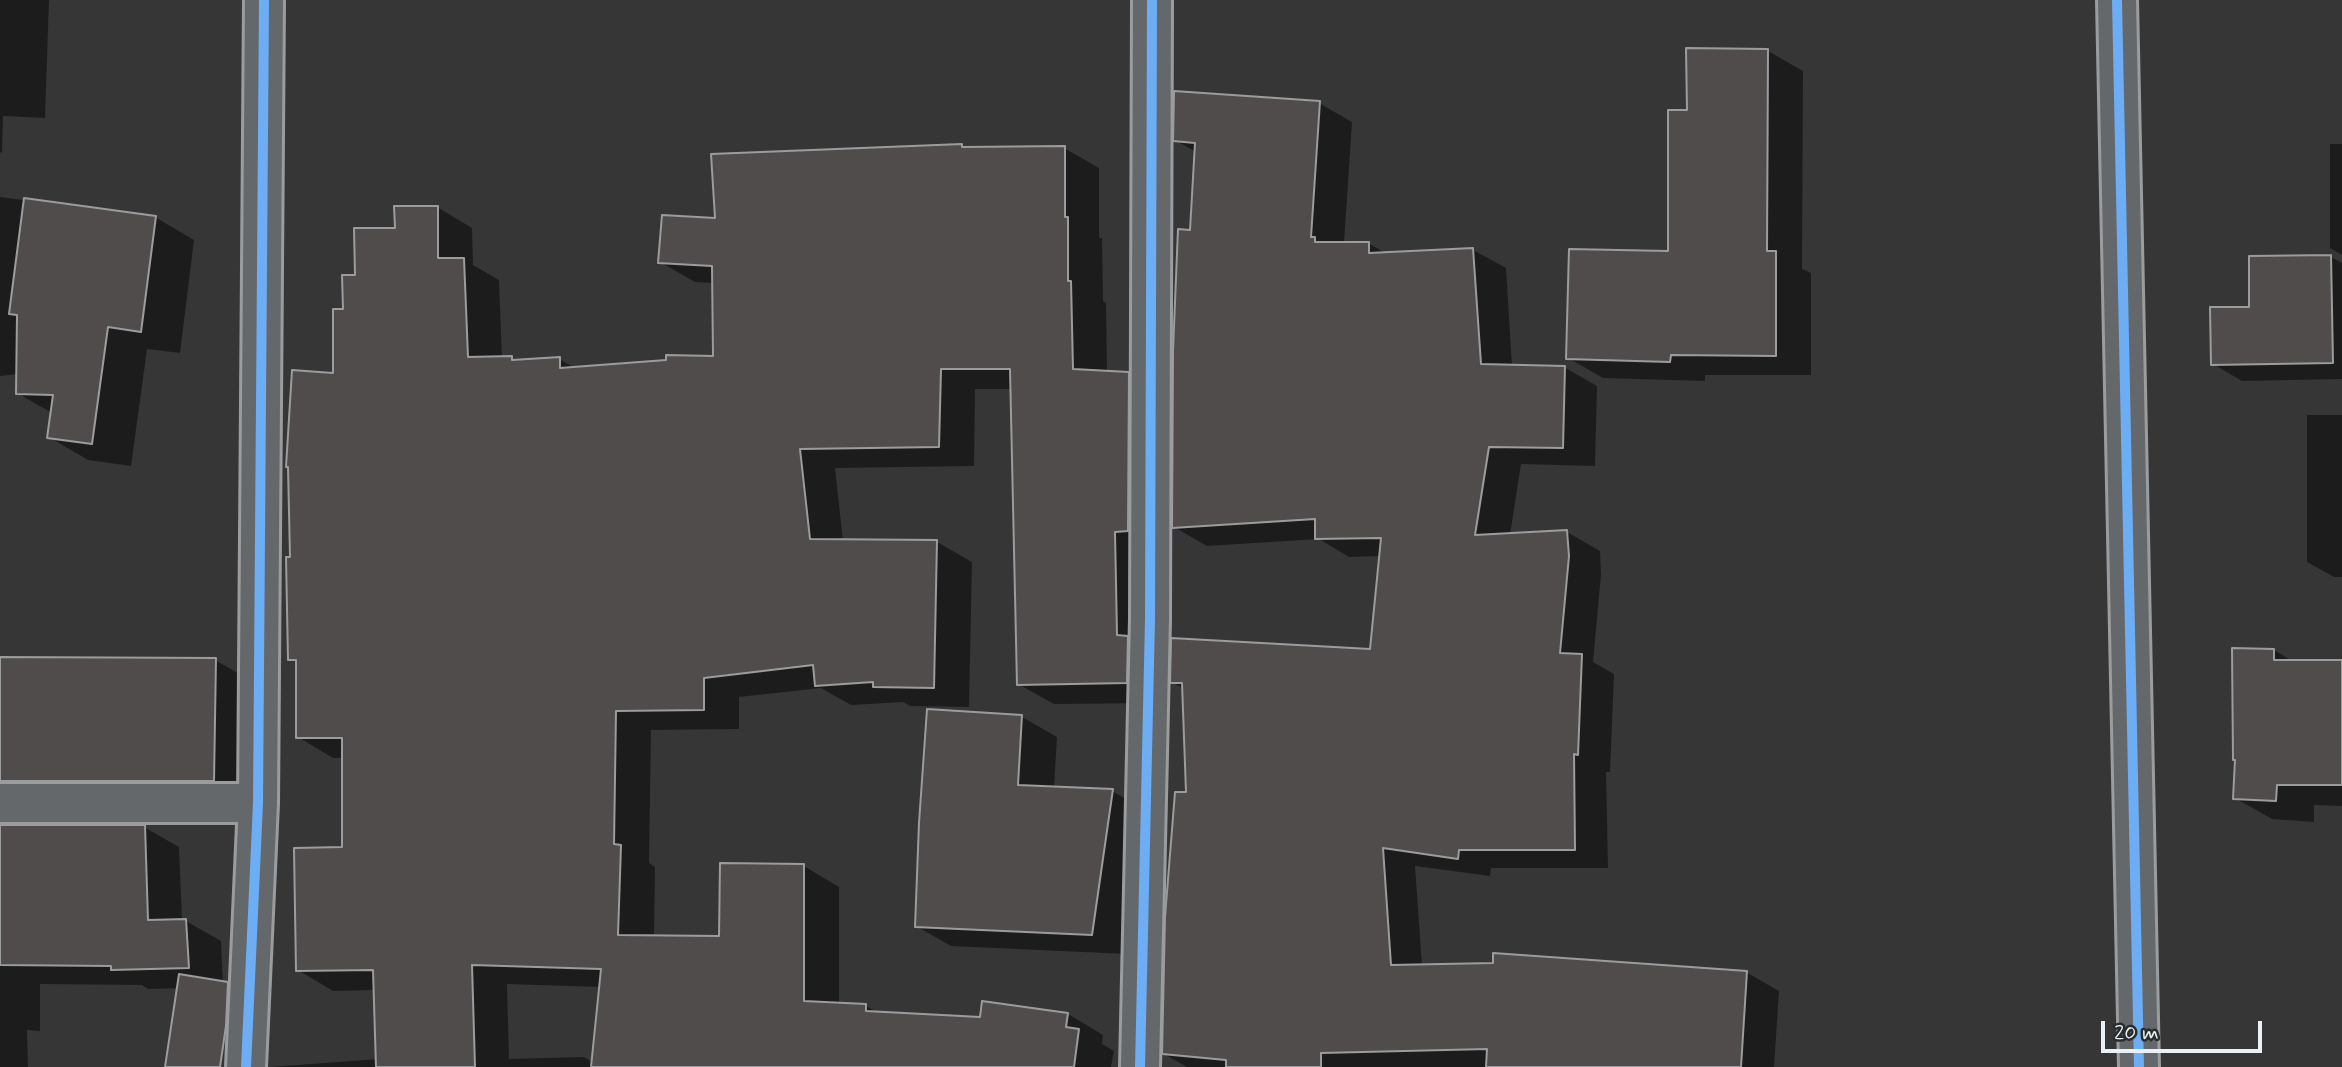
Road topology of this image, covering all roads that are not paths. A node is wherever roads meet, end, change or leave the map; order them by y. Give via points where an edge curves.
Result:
1 (264, 0) edge
2 (1152, 0) edge
3 (2117, 0) edge
4 (0, 803) edge
5 (258, 803) junction
6 (246, 1067) edge
7 (1140, 1067) edge
8 (2139, 1067) edge

1 - 5 street
2 - 7 street via 1150,619
3 - 8 street
4 - 5 street
5 - 6 street

